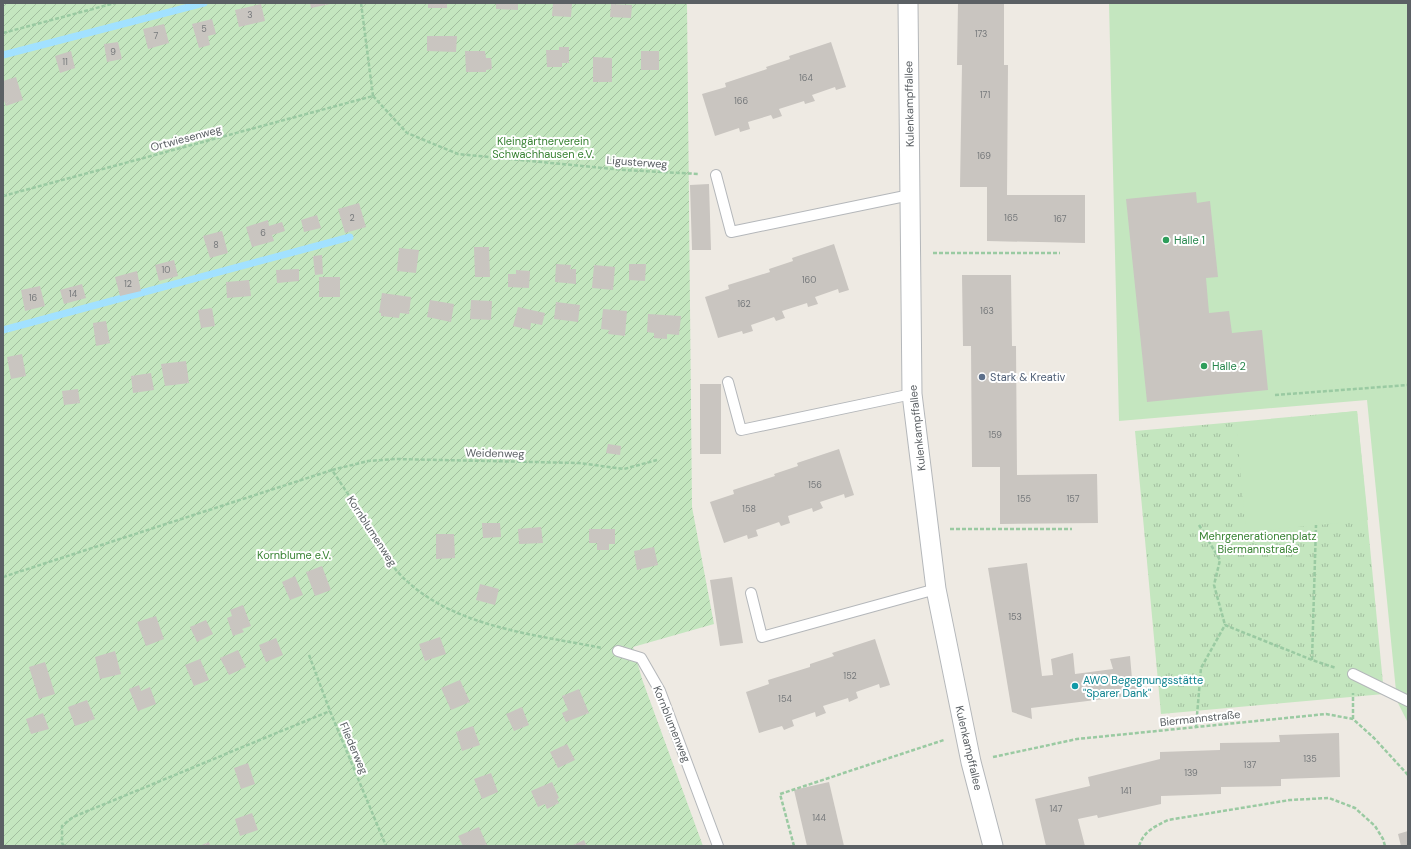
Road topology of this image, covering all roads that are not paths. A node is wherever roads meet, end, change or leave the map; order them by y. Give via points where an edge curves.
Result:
1 (908, 3) edge
2 (716, 175) dead end
3 (910, 195) junction
4 (728, 382) dead end
5 (912, 394) junction
6 (936, 589) junction
7 (751, 593) dead end
8 (618, 651) road end
9 (1354, 674) road end
10 (1408, 702) edge
11 (718, 846) edge
12 (994, 846) edge

1 - 3 street, Kulenkampffallee
2 - 3 lane via 731,232
3 - 5 street, Kulenkampffallee
4 - 5 lane via 742,430
5 - 6 street, Kulenkampffallee
6 - 7 lane via 762,637
6 - 12 street, Kulenkampffallee via 971,762
8 - 11 lane, Kornblumenweg via 641,658 660,691
9 - 10 lane

